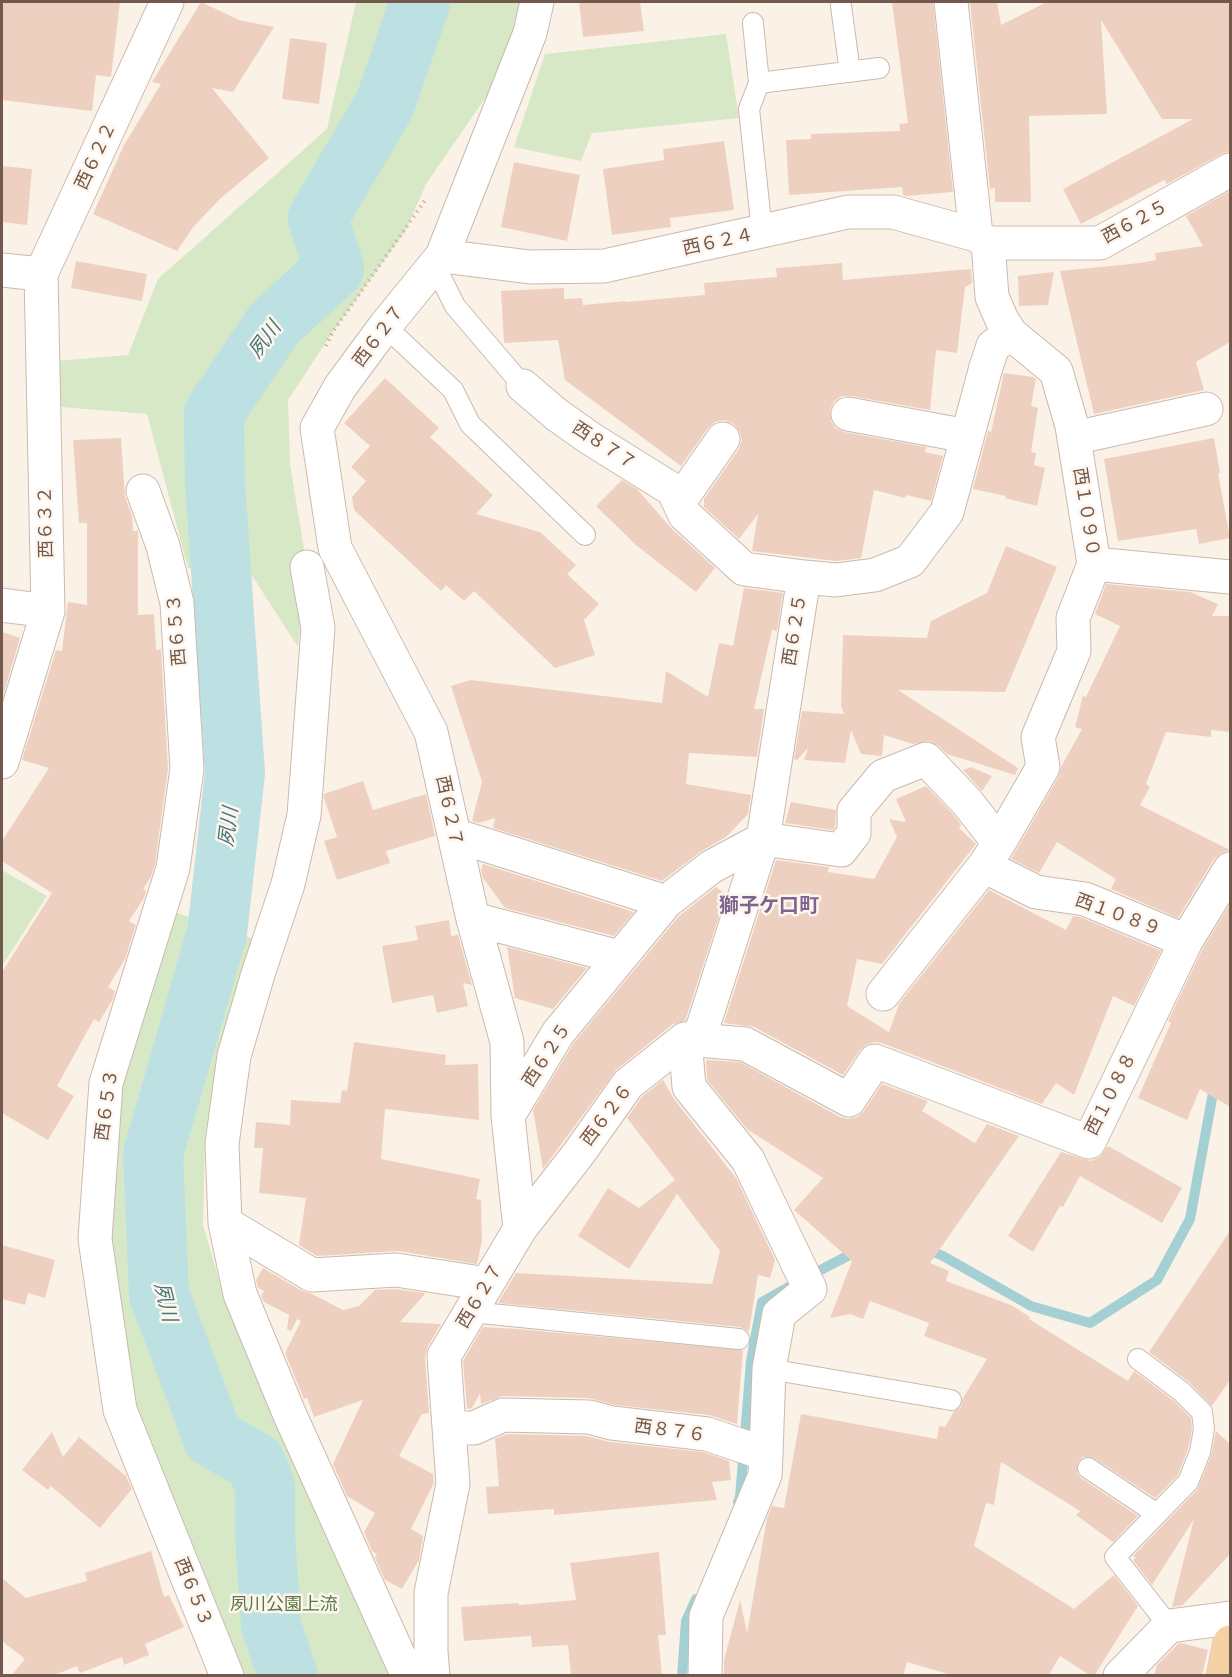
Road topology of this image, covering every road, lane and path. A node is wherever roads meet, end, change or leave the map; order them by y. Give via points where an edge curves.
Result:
1 (167, 2) edge
2 (537, 2) edge
3 (951, 2) edge
4 (841, 6) dead end
5 (753, 23) dead end
6 (879, 68) dead end
7 (850, 72) junction
8 (759, 83) junction
9 (1230, 170) edge
10 (406, 230) dead end
11 (762, 232) junction
12 (982, 239) junction
13 (439, 261) junction
14 (2, 270) edge
15 (41, 274) junction
16 (385, 326) junction
17 (332, 333) dead end
18 (1011, 334) junction
19 (523, 386) joint
20 (1206, 409) dead end
21 (848, 414) dead end
22 (968, 436) junction
23 (1074, 438) junction
24 (723, 439) dead end
25 (143, 491) dead end
26 (679, 502) junction
27 (585, 535) dead end
28 (1094, 564) junction
29 (307, 567) dead end
30 (804, 577) junction
31 (1230, 577) edge
32 (2, 605) edge
33 (48, 611) junction
34 (2, 762) edge
35 (454, 835) junction
36 (763, 839) junction
37 (991, 855) junction
38 (1230, 869) edge
39 (666, 902) junction
40 (473, 919) junction
41 (1186, 941) junction
42 (619, 957) junction
43 (883, 994) dead end
44 (692, 1039) junction
45 (508, 1116) junction
46 (225, 1223) junction
47 (520, 1229) junction
48 (488, 1284) junction
49 (471, 1312) junction
50 (739, 1339) dead end
51 (1138, 1359) dead end
52 (769, 1369) junction
53 (951, 1400) dead end
54 (449, 1428) junction
55 (752, 1449) junction
56 (1088, 1468) dead end
57 (1157, 1514) junction
58 (1230, 1618) edge
59 (1168, 1626) junction
60 (1230, 1642) edge
61 (227, 1676) edge
62 (408, 1676) edge
63 (433, 1676) edge
64 (705, 1676) edge
65 (1120, 1676) edge
66 (1223, 1676) edge

1 - 15 street, 西６２２
2 - 13 street, 西６２７ via 530,33
3 - 12 street
4 - 7 lane
5 - 8 lane
6 - 7 lane
7 - 8 lane
8 - 11 lane via 749,109
9 - 12 street, 西６２５ via 1100,243
10 - 17 path
11 - 12 street, 西６２４ via 848,212 893,212
11 - 13 street, 西６２４ via 604,266 530,267
12 - 18 street via 992,297
13 - 16 street, 西６２７
13 - 19 lane, 西８７７ via 455,306
14 - 15 street
15 - 33 street, 西６３２
16 - 27 lane via 453,390 470,424
16 - 35 street, 西６２７ via 340,387 317,428 335,548 431,732
18 - 22 street, 西６２５ via 993,346
18 - 23 street, 西１０９０ via 1056,371
19 - 26 street, 西８７７ via 591,439 673,490
20 - 23 street
21 - 22 street
22 - 30 street, 西６２５ via 947,512 910,561 875,575 836,580
23 - 28 street, 西１０９０
24 - 26 street
25 - 61 street, 西６５３ via 163,546 177,603 186,769 173,868 106,1083 95,1239 120,1410
26 - 30 street, 西８７７ via 685,515 744,569
28 - 31 street
28 - 37 street, 西１０９０ via 1073,618 1074,651 1038,737 1042,767
29 - 46 street via 318,628 304,815 288,884 234,1056 222,1144
30 - 36 street, 西６２５
32 - 33 street
33 - 34 street, 西６３２
35 - 39 street
35 - 40 street, 西６２７
36 - 37 street via 841,850 854,833 854,811 883,776 926,759 966,802
36 - 39 street, 西６２５ via 711,867
36 - 44 street
37 - 41 street, 西１０８９ via 1036,892 1084,899
37 - 43 street, 西１０９０
38 - 41 street, 西１０８８
39 - 42 street, 西６２５
40 - 42 street
40 - 45 street, 西６２７ via 507,1042
41 - 44 street, 西１０８８ via 1089,1142 875,1061 849,1100 745,1044
42 - 45 street, 西６２５ via 558,1033
44 - 47 street, 西６２６ via 628,1084
44 - 52 street via 689,1087 748,1160 805,1279 779,1314
45 - 47 street, 西６２７
46 - 48 street via 312,1275 396,1270
46 - 62 street via 240,1294 289,1413
47 - 48 street, 西６２７
48 - 49 street, 西６２７
49 - 50 lane
49 - 54 street, 西６２７ via 444,1356
51 - 57 lane via 1202,1412 1200,1452 1188,1482
52 - 53 lane
52 - 55 street
54 - 55 street, 西８７６ via 474,1428 503,1415 589,1417 707,1434
54 - 63 street, 西６２７ via 453,1484 431,1593
55 - 64 street via 765,1475 706,1616
56 - 57 lane
57 - 59 lane via 1115,1557
58 - 59 street
59 - 65 street
60 - 66 main road

